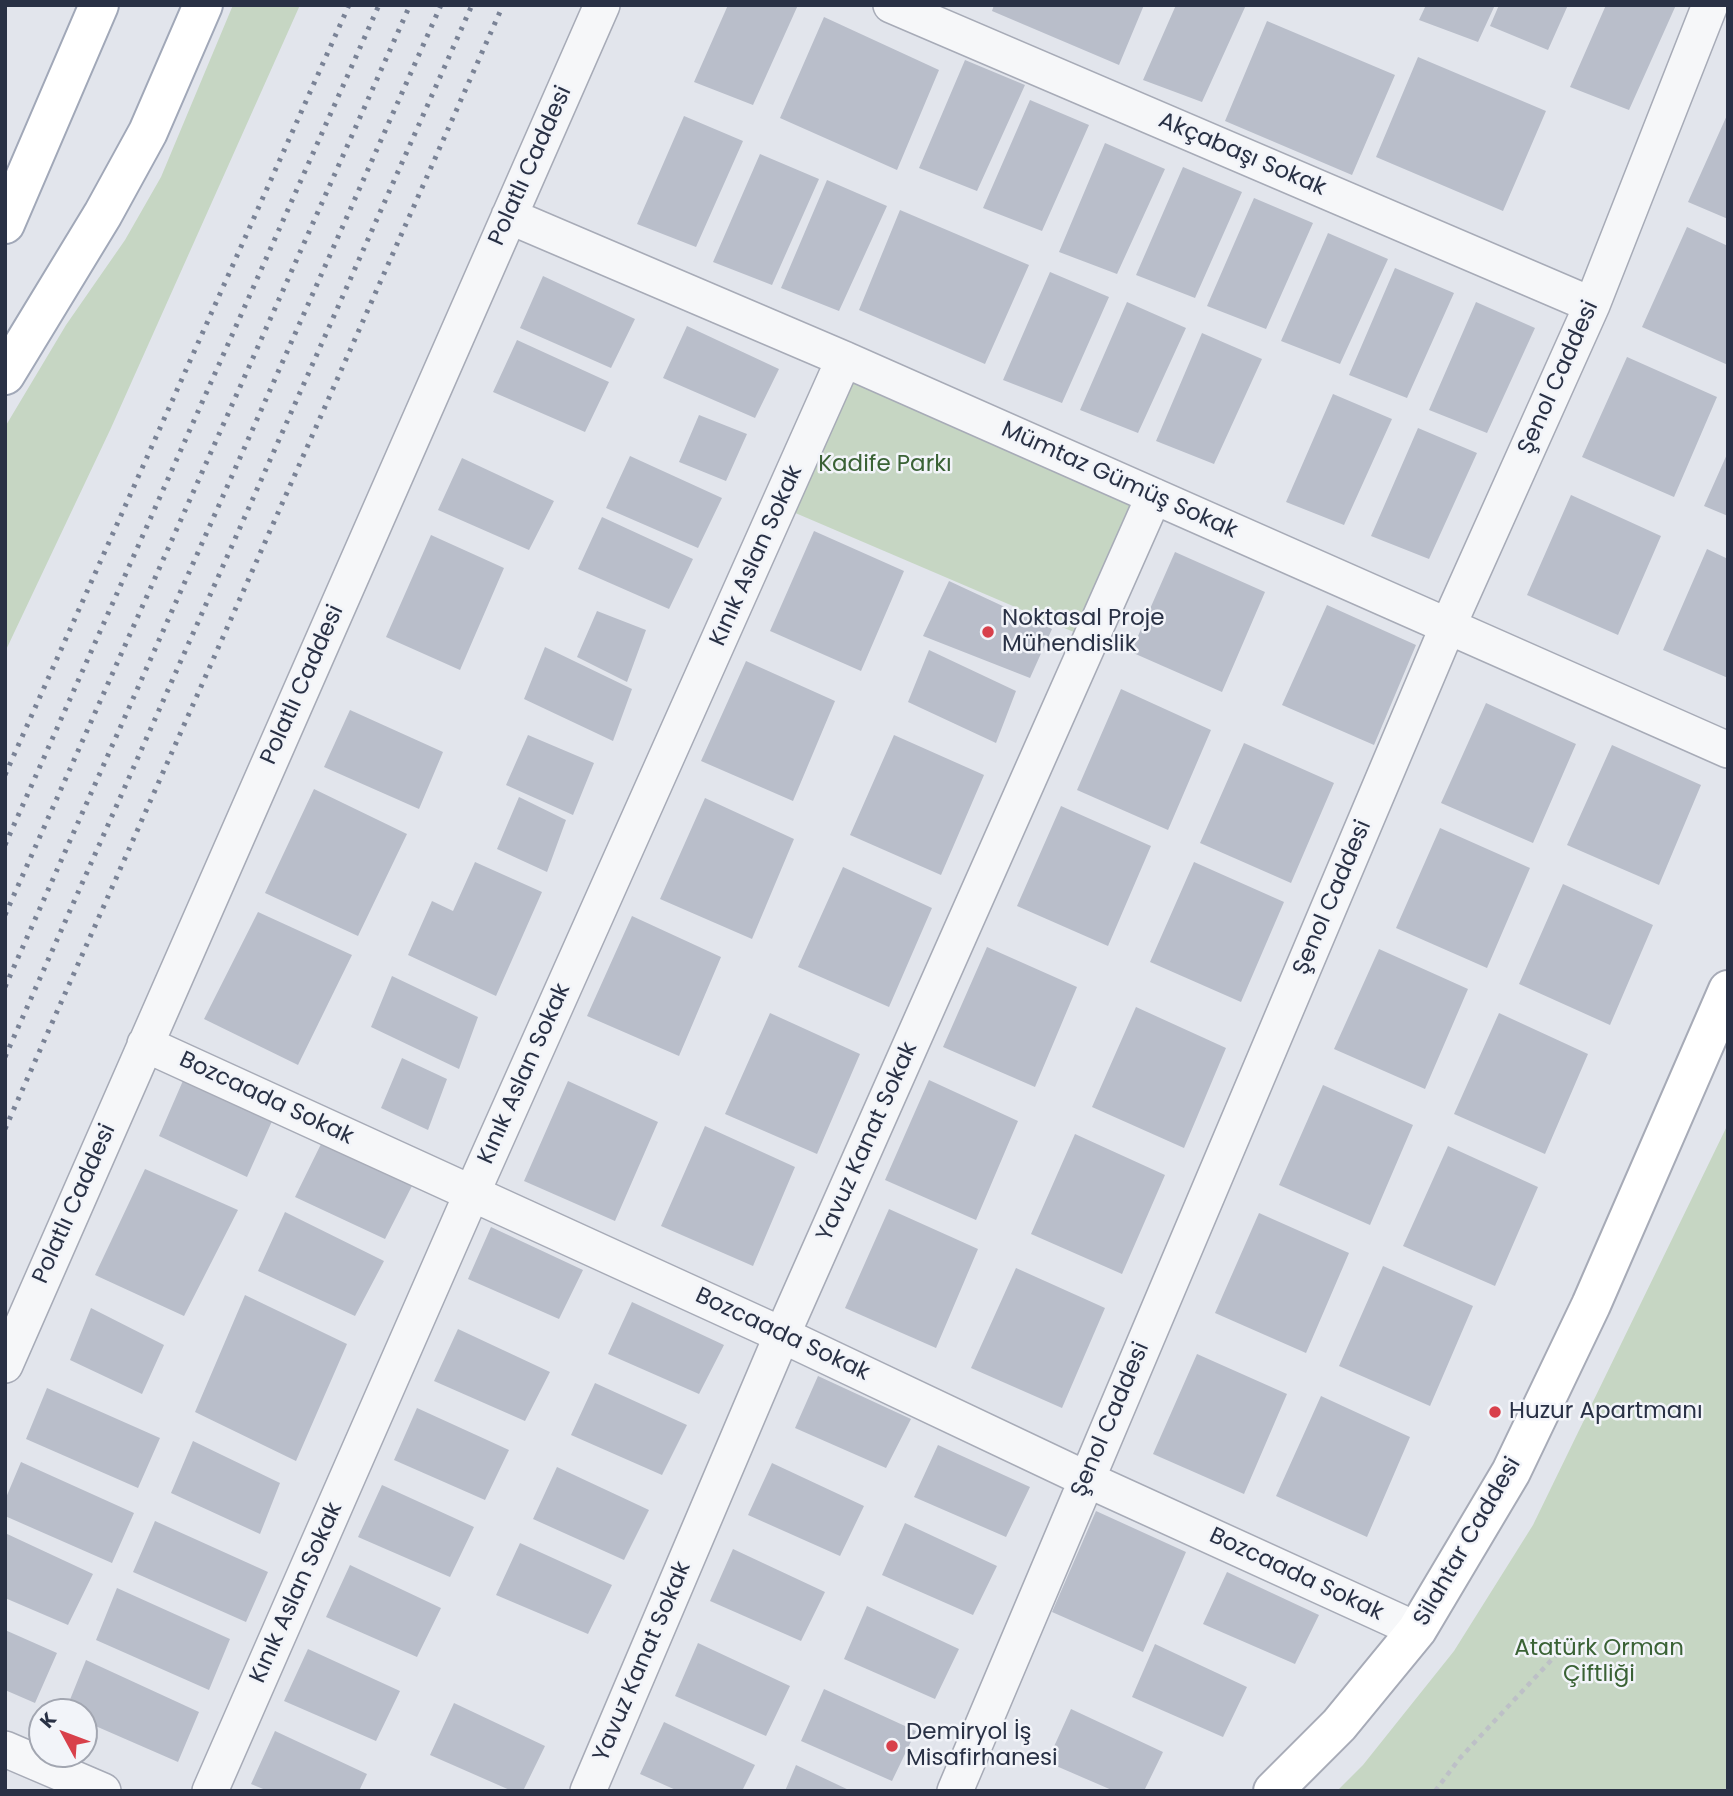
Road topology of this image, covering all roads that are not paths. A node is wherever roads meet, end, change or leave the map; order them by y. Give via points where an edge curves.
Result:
1 (99, 5) edge
2 (203, 5) edge
3 (602, 5) edge
4 (891, 5) edge
5 (1710, 5) edge
6 (509, 216) junction
7 (5, 224) edge
8 (1592, 305) junction
9 (844, 359) junction
10 (5, 375) edge
11 (1153, 496) junction
12 (1448, 626) junction
13 (1728, 750) edge
14 (1728, 990) edge
15 (145, 1044) junction
16 (472, 1193) junction
17 (782, 1335) junction
18 (5, 1365) edge
19 (1086, 1479) junction
20 (1417, 1630) junction
21 (5, 1749) edge
22 (103, 1791) edge
23 (210, 1791) edge
24 (588, 1791) edge
25 (955, 1791) edge
26 (1273, 1791) edge

1 - 7 main road
2 - 10 main road via 148,132
3 - 6 street, Polatlı Caddesi
4 - 8 street, Akçabaşı Sokak
5 - 8 street, Şenol Caddesi
6 - 9 street, Mümtaz Gümüş Sokak
6 - 15 street, Polatlı Caddesi
8 - 12 street, Şenol Caddesi
9 - 11 street, Mümtaz Gümüş Sokak
9 - 16 street, Kınık Aslan Sokak
11 - 12 street, Mümtaz Gümüş Sokak
11 - 17 street, Yavuz Kanat Sokak
12 - 13 street, Mümtaz Gümüş Sokak
12 - 19 street, Şenol Caddesi
14 - 20 main road, Silahtar Caddesi via 1591,1305 1511,1472
15 - 16 street, Bozcaada Sokak
15 - 18 street, Polatlı Caddesi
16 - 17 street, Bozcaada Sokak
16 - 23 street, Kınık Aslan Sokak
17 - 19 street, Bozcaada Sokak
17 - 24 street, Yavuz Kanat Sokak
19 - 20 street, Bozcaada Sokak
19 - 25 street, Şenol Caddesi
20 - 26 main road, Silahtar Caddesi via 1339,1725
21 - 22 street

